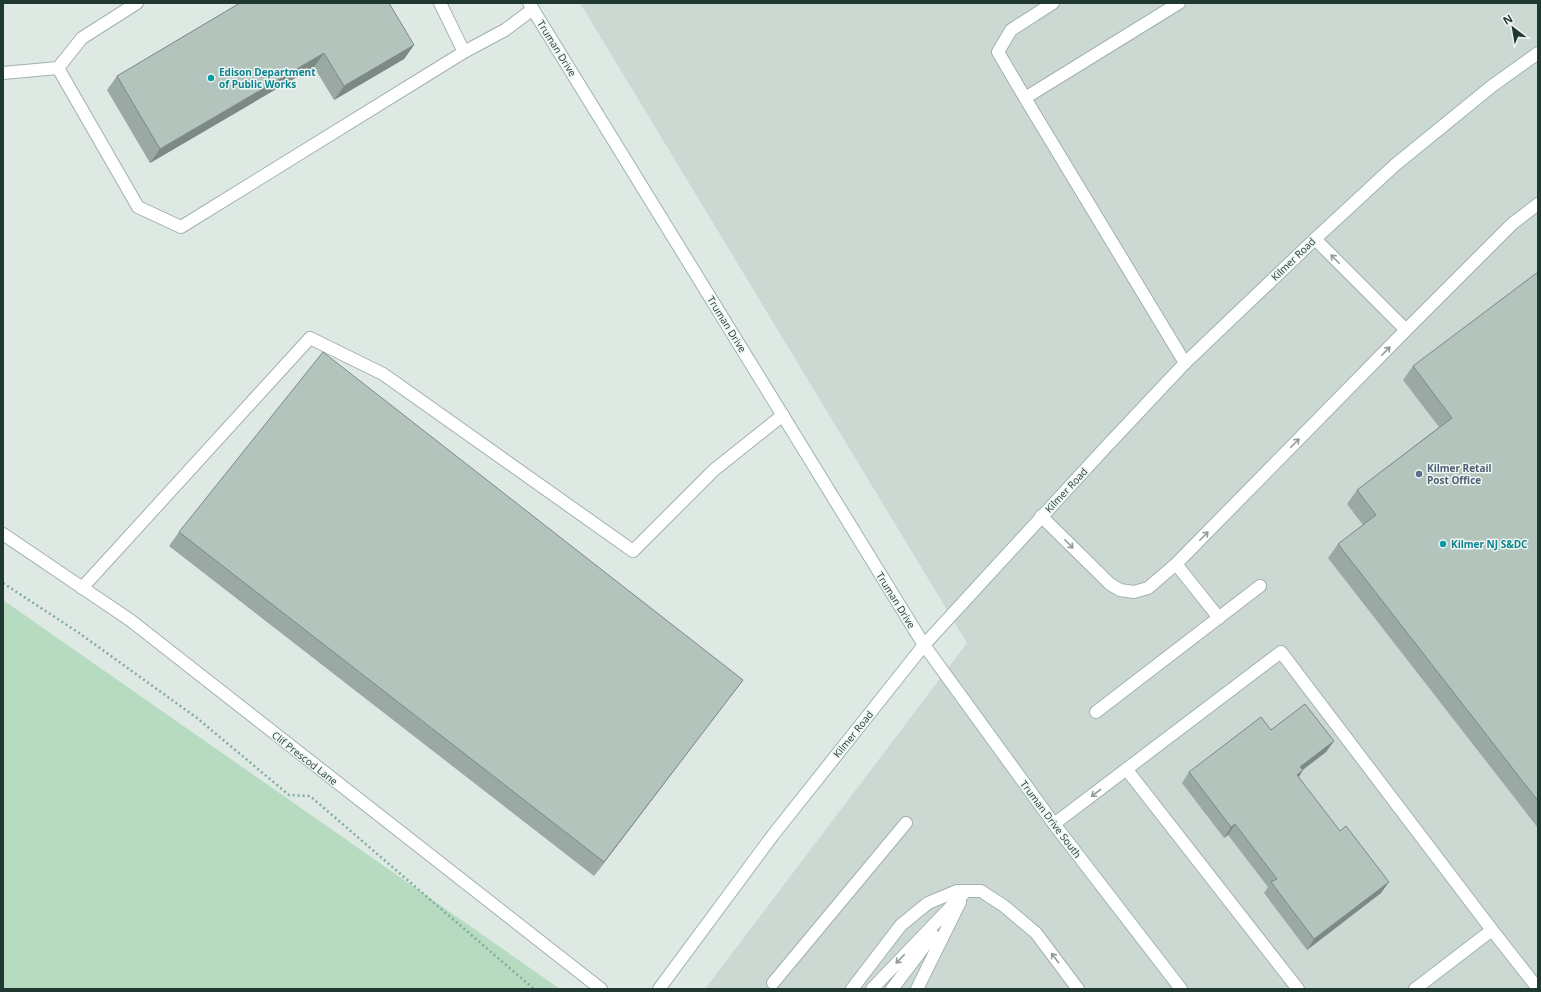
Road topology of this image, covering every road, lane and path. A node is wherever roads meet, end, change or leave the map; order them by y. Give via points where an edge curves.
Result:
1 (137, 3) edge
2 (440, 3) edge
3 (1053, 3) edge
4 (1179, 3) edge
5 (531, 6) edge
6 (464, 52) junction
7 (1538, 53) edge
8 (58, 68) junction
9 (3, 73) edge
10 (1024, 98) junction
11 (1538, 204) edge
12 (1315, 239) junction
13 (1406, 330) junction
14 (1185, 363) junction
15 (783, 415) junction
16 (1041, 516) junction
17 (3, 534) edge
18 (1176, 564) junction
19 (3, 582) edge
20 (1260, 586) dead end
21 (82, 588) junction
22 (1219, 618) junction
23 (924, 646) junction
24 (1096, 712) dead end
25 (1127, 770) junction
26 (906, 823) dead end
27 (1054, 824) junction
28 (966, 891) junction
29 (1492, 930) junction
30 (1537, 986) edge
31 (775, 987) edge
32 (534, 989) edge
33 (601, 989) edge
34 (659, 989) edge
35 (852, 989) edge
36 (872, 989) edge
37 (892, 989) edge
38 (917, 989) edge
39 (1078, 989) edge
40 (1180, 989) edge
41 (1298, 989) edge
42 (1415, 989) edge

1 - 8 street via 82,38
2 - 6 street
3 - 10 street via 1011,30 998,52
4 - 10 street
5 - 6 street via 505,30
5 - 15 street, Truman Drive
6 - 8 street via 182,227 138,207
7 - 12 street, Kilmer Road via 1492,86 1395,166
8 - 9 street
10 - 14 street
11 - 13 street via 1512,224
13 -> 12 street
12 - 14 street, Kilmer Road
18 -> 13 street
14 - 16 street, Kilmer Road
15 - 21 street via 714,470 633,551 383,374 310,338
15 - 23 street, Truman Drive
16 -> 18 street via 1110,584 1120,590 1134,592 1148,588
16 - 23 street, Kilmer Road
17 - 21 street, Clif Prescod Lane
18 - 22 street
19 - 32 path via 197,718 289,795 310,796
20 - 22 street
21 - 33 street, Clif Prescod Lane via 130,620
22 - 24 street
23 - 27 street, Truman Drive South
23 - 34 street, Kilmer Road via 773,835
25 -> 27 street
25 - 29 street via 1281,652
25 - 41 street
26 - 31 street
27 - 40 street, Truman Drive South
28 - 35 street via 957,891 928,903 901,926
28 -> 36 street
28 - 37 street
28 - 38 street
39 -> 28 street via 1036,933 981,890
29 - 30 street
29 - 42 street

